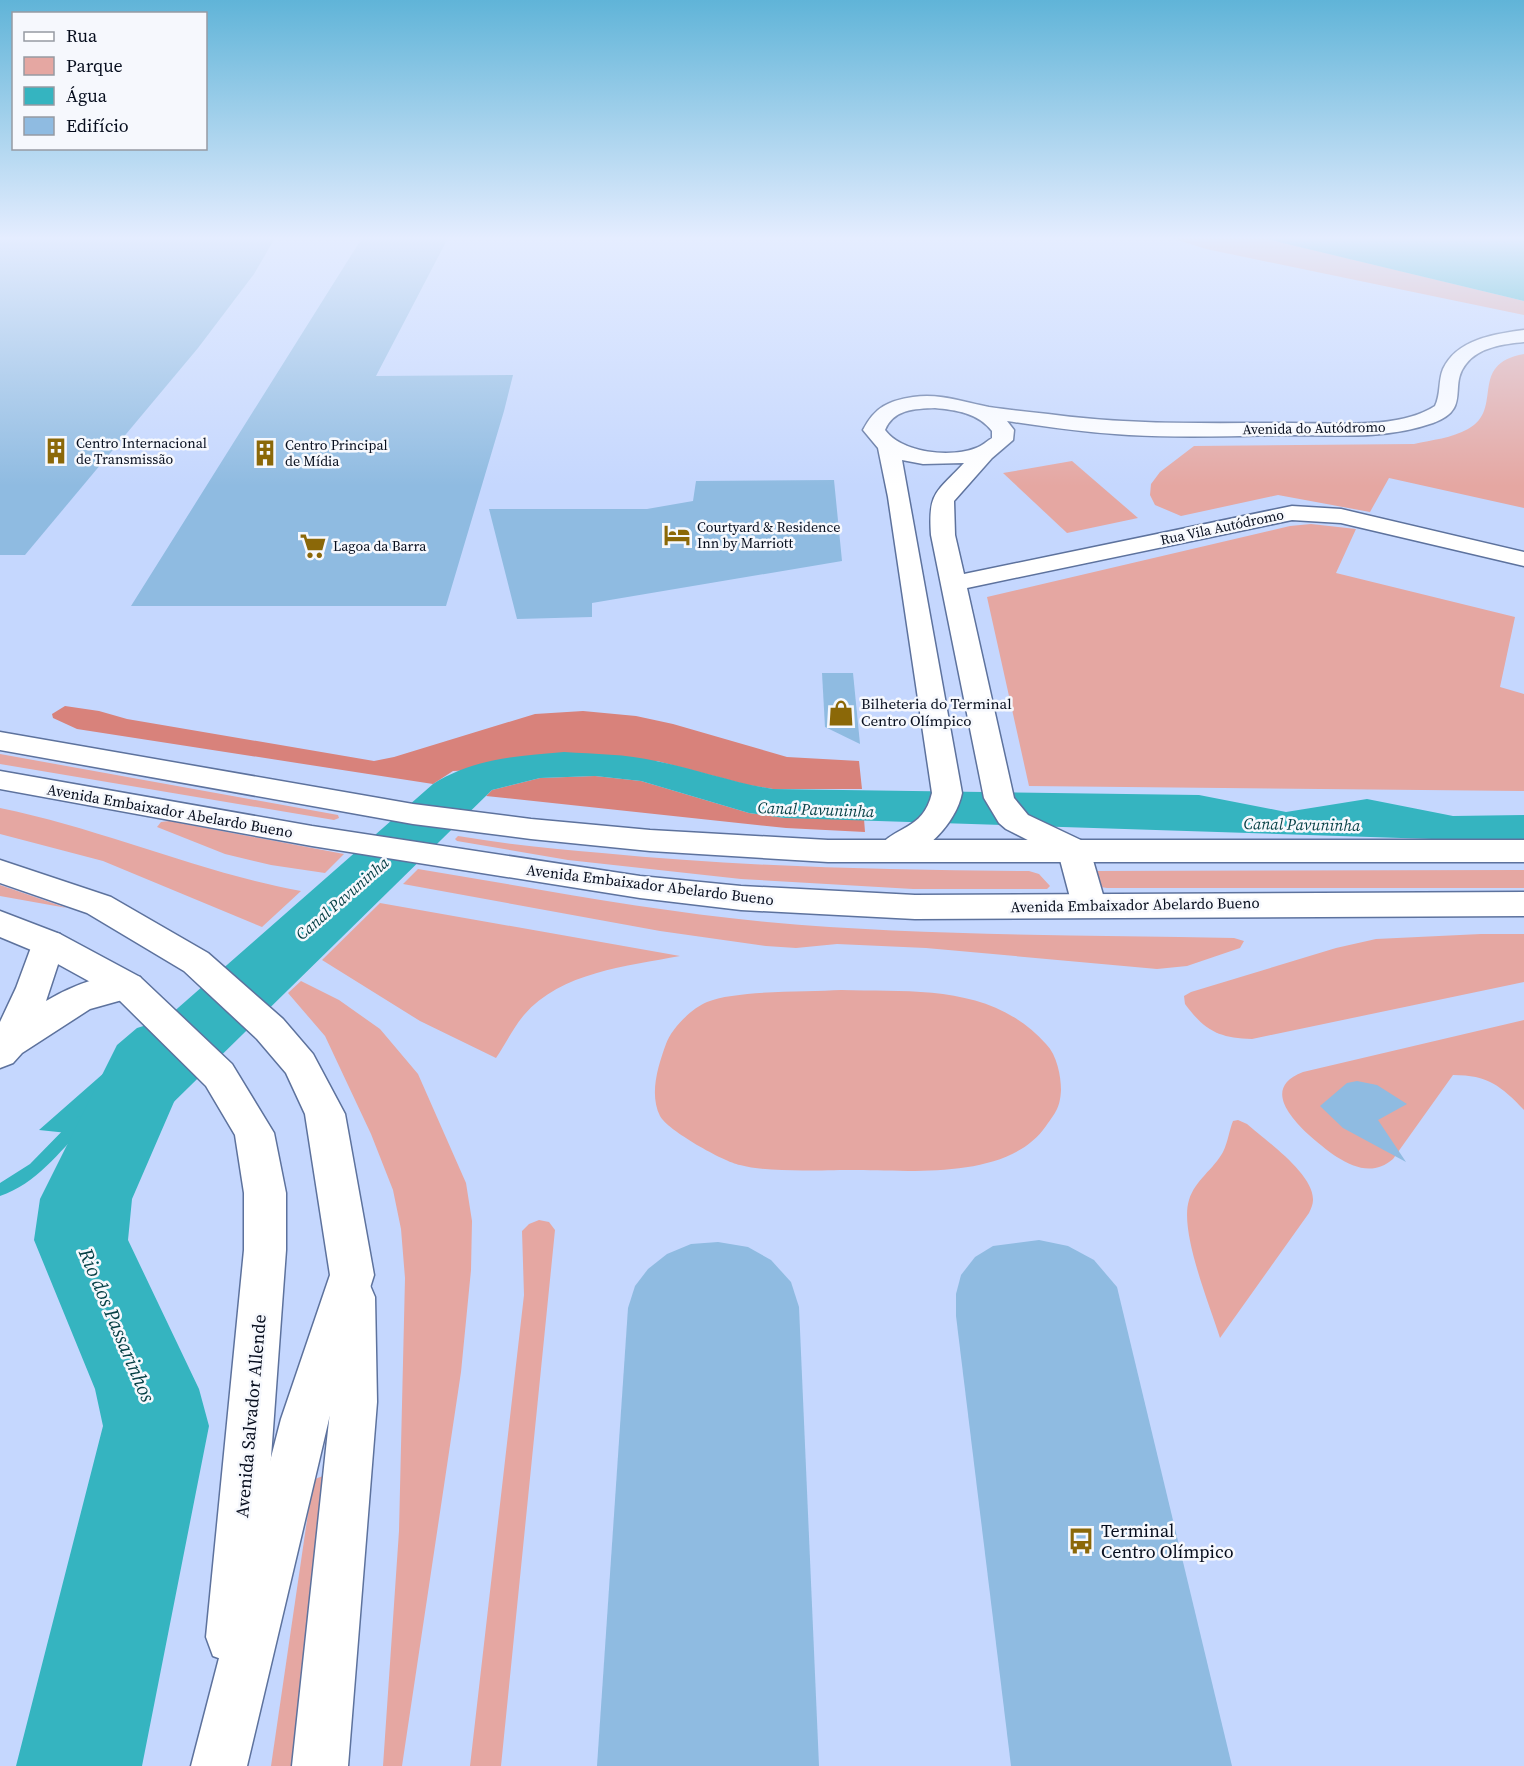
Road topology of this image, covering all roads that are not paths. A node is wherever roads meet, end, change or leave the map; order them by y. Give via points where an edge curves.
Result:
1 (1524, 336) edge
2 (983, 412) junction
3 (1129, 429) junction
4 (1047, 440) dead end
5 (1020, 444) dead end
6 (888, 446) junction
7 (990, 449) junction
8 (1524, 558) edge
9 (955, 583) junction
10 (0, 741) edge
11 (0, 780) edge
12 (893, 850) junction
13 (1074, 850) junction
14 (1524, 851) edge
15 (0, 871) edge
16 (1524, 904) edge
17 (1089, 905) junction
18 (0, 923) edge
19 (48, 943) junction
20 (137, 996) junction
21 (5, 1048) edge
22 (352, 1275) junction
23 (221, 1754) edge
24 (320, 1766) edge

1 - 3 main road, Avenida do Autódromo via 1489,342 1469,352 1454,366 1446,406 1438,414 1411,423 1373,428
2 - 3 main road
2 - 6 main road via 939,402 893,408 874,422 877,436
2 - 7 main road via 997,420 1003,430 1002,440
3 - 4 main road
5 - 7 main road
6 - 7 main road via 938,458 968,457
6 - 12 main road via 946,802 931,826
7 - 9 main road via 943,500 941,521
8 - 9 main road, Rua Vila Autódromo via 1350,518 1292,513
9 - 13 main road via 999,798 1010,816 1024,826
10 - 12 main road via 480,824 732,847
11 - 17 main road, Avenida Embaixador Abelardo Bueno via 312,836 640,887 741,898 915,907
12 - 13 main road
13 - 14 main road
13 - 17 main road
15 - 22 main road via 99,904 196,962 270,1029 300,1064 325,1114
16 - 17 main road, Avenida Embaixador Abelardo Bueno
18 - 19 main road
19 - 20 main road
19 - 21 main road via 34,988
20 - 21 main road via 79,998
20 - 23 main road, Avenida Salvador Allende via 219,1075 254,1133 265,1193 265,1250
22 - 23 main road via 305,1419
22 - 24 main road via 354,1402

